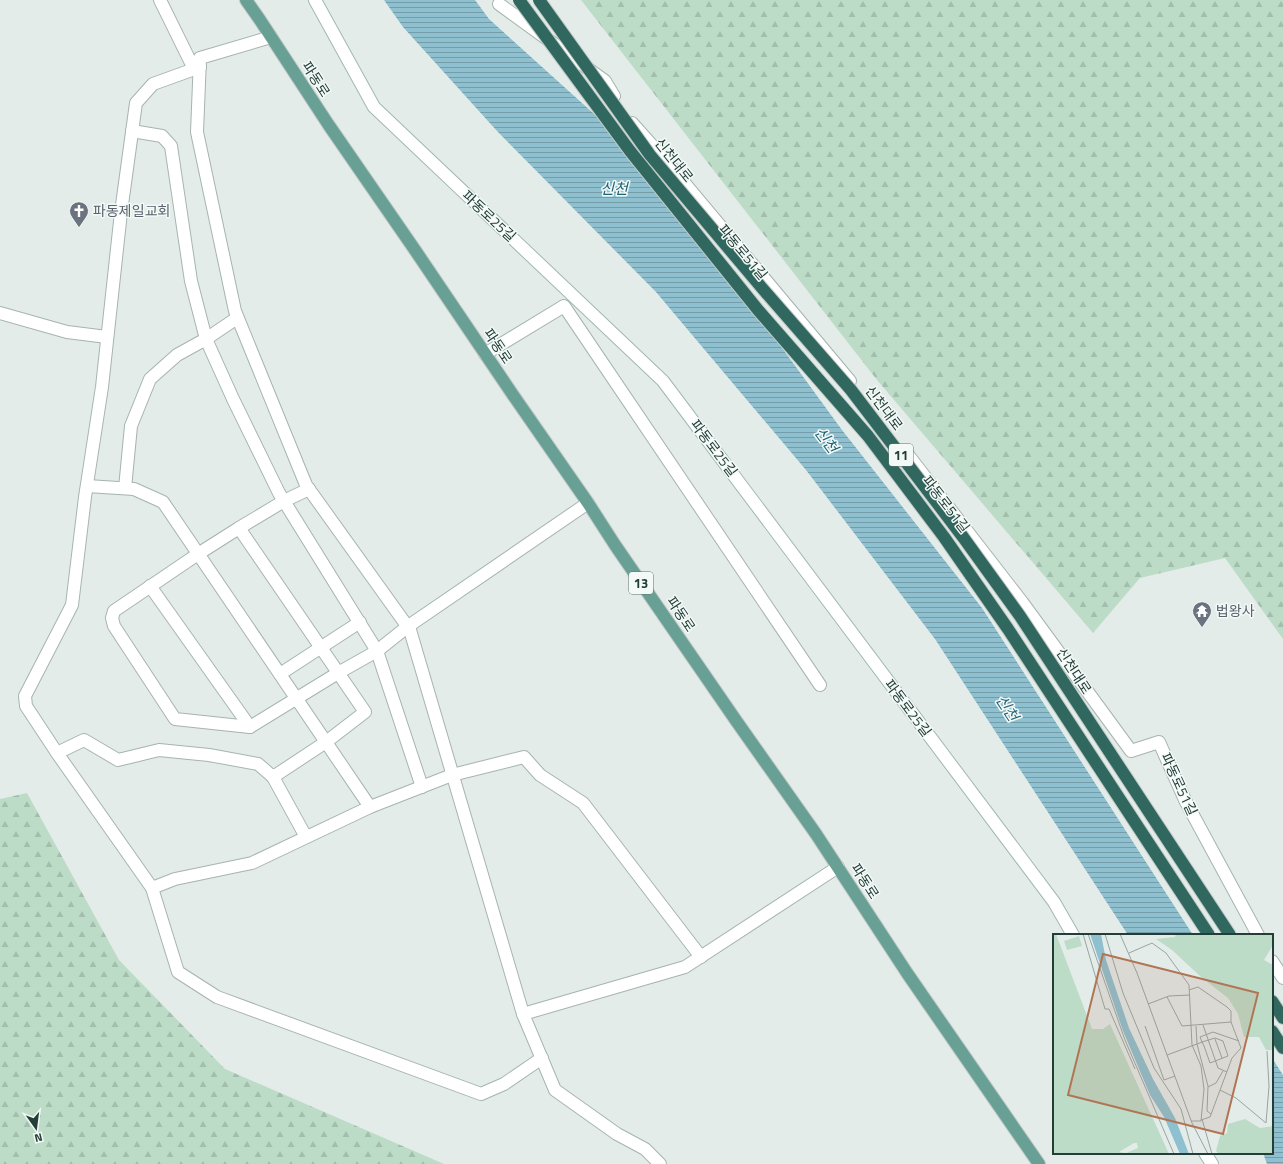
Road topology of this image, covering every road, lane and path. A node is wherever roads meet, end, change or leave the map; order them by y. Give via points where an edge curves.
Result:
1 (160, 0) edge
2 (246, 0) edge
3 (315, 0) edge
4 (519, 0) edge
5 (539, 0) edge
6 (500, 4) dead end
7 (271, 37) junction
8 (197, 68) junction
9 (132, 131) junction
10 (577, 299) junction
11 (564, 306) junction
12 (0, 313) edge
13 (237, 318) junction
14 (107, 337) junction
15 (206, 339) junction
16 (485, 354) junction
17 (86, 486) junction
18 (124, 488) junction
19 (309, 489) junction
20 (284, 501) junction
21 (588, 503) junction
22 (238, 528) junction
23 (198, 554) junction
24 (150, 586) junction
25 (360, 622) junction
26 (407, 627) junction
27 (321, 648) junction
28 (377, 651) junction
29 (338, 673) junction
30 (280, 674) junction
31 (820, 685) dead end
32 (296, 699) junction
33 (250, 728) junction
34 (326, 742) junction
35 (57, 753) junction
36 (452, 775) junction
37 (273, 777) junction
38 (422, 787) junction
39 (370, 807) junction
40 (306, 837) junction
41 (838, 867) junction
42 (152, 888) junction
43 (1072, 934) edge
44 (1208, 934) edge
45 (1229, 934) edge
46 (1257, 934) edge
47 (701, 957) junction
48 (1273, 962) edge
49 (1283, 978) edge
50 (1273, 1003) edge
51 (523, 1014) junction
52 (1283, 1018) edge
53 (1273, 1033) edge
54 (1283, 1048) edge
55 (542, 1058) junction
56 (1206, 1154) edge
57 (660, 1164) edge
58 (1039, 1164) edge
59 (1212, 1164) edge

1 - 8 street
2 - 7 main road, 파동로 / 13
3 - 10 street, 파동로25길 via 374,107
4 - 44 highway, 신천대로 / 11, bridge via 630,151 758,310 868,436 944,537 1013,636
5 - 45 highway, 신천대로 / 11, bridge via 650,155 852,390 963,537 1020,616
6 - 46 street, 파동로51길 via 605,81 629,119 848,378 1022,602 1130,751 1159,742 1186,802
7 - 8 street via 200,58
7 - 16 main road, 파동로 / 13
8 - 9 street via 153,84 136,104
8 - 13 street via 197,132
9 - 14 street
9 - 15 street via 162,136 171,146 191,281
10 - 11 street
10 - 43 street, 파동로25길 via 663,381 1049,896
11 - 16 street
11 - 31 street
12 - 14 street via 67,332
13 - 15 street
13 - 19 street
14 - 17 street via 102,387
15 - 18 street via 177,355 150,379 131,426
15 - 20 street
16 - 21 main road, 파동로 / 13
17 - 18 street
17 - 35 street via 72,605 25,696 26,706
18 - 23 street via 134,489 163,502
19 - 20 street
19 - 26 street
20 - 22 street
20 - 25 street
21 - 26 street
21 - 41 main road, 파동로 / 13
22 - 23 street
22 - 27 street
23 - 24 street
23 - 30 street
24 - 33 street
24 - 33 street via 114,611 112,618 114,626 175,719
25 - 27 street
25 - 28 street
26 - 28 street
26 - 36 street
27 - 29 street
27 - 30 street
28 - 29 street
28 - 38 street
29 - 32 street
29 - 34 street via 365,712
30 - 32 street
32 - 33 street
32 - 34 street
34 - 37 street
34 - 39 street
35 - 37 street via 84,740 118,760 159,750 209,755 258,764
35 - 42 street
36 - 38 street
36 - 47 street via 524,757 540,775 583,802
36 - 51 street
37 - 40 street
38 - 39 street
39 - 40 street
40 - 42 street via 252,863 175,878
41 - 47 street
41 - 58 main road, 파동로 / 13 via 907,974
42 - 55 street via 178,972 217,997 481,1094 504,1084
47 - 51 street via 685,967
48 - 49 street
50 - 52 highway
51 - 55 street
53 - 54 highway
55 - 57 street via 555,1090 617,1134 645,1149
56 - 59 street

